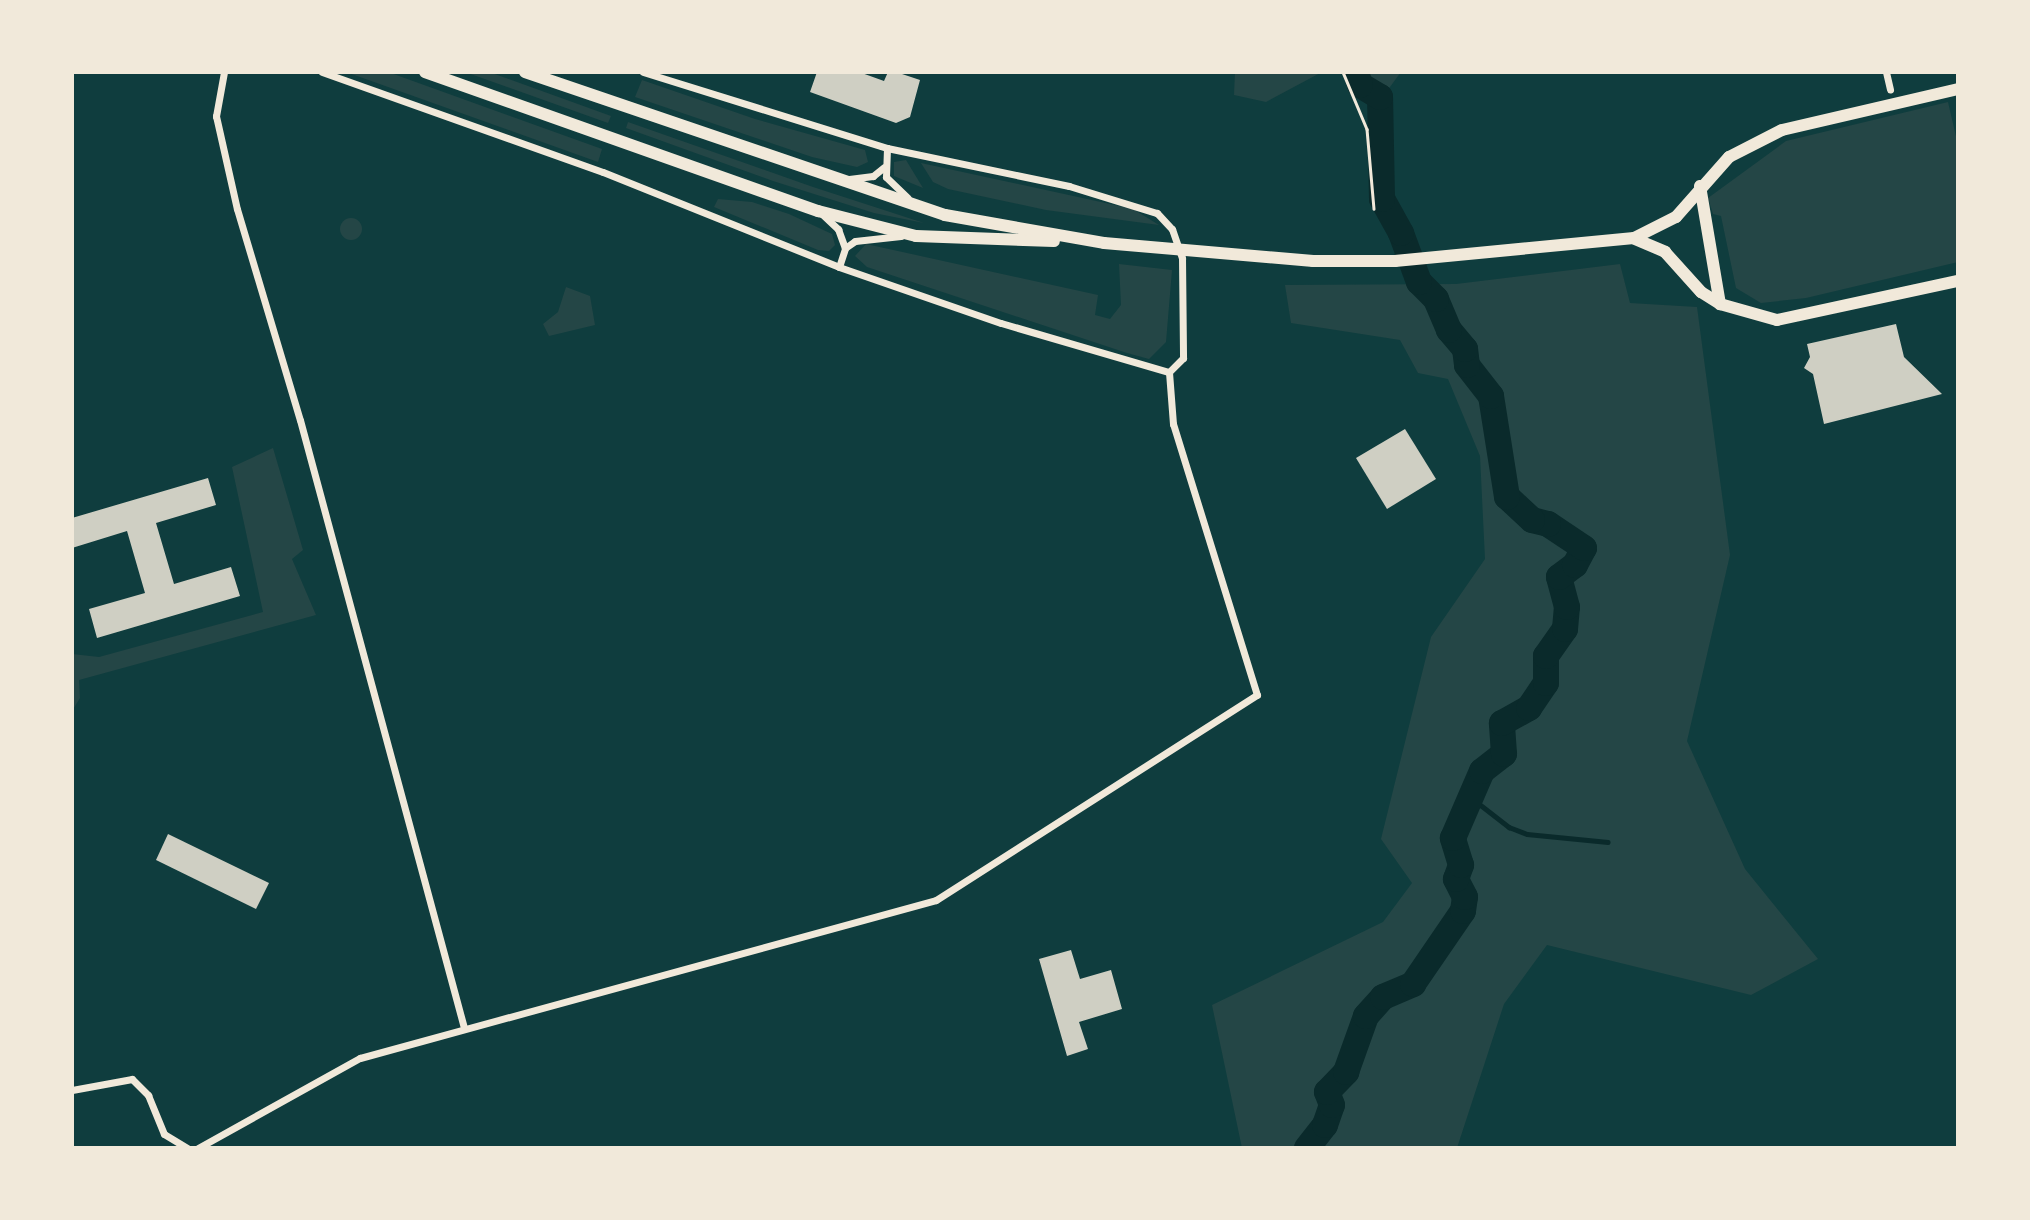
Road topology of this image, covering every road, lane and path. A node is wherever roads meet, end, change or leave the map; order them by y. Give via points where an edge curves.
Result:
1 (224, 72) edge
2 (322, 72) edge
3 (425, 72) edge
4 (525, 72) edge
5 (643, 72) edge
6 (1343, 72) edge
7 (1886, 72) edge
8 (1958, 89) edge
9 (1890, 90) dead end
10 (887, 148) junction
11 (884, 167) junction
12 (824, 177) junction
13 (1700, 186) junction
14 (923, 209) junction
15 (1374, 209) dead end
16 (817, 211) junction
17 (916, 236) junction
18 (1634, 238) junction
19 (1104, 243) junction
20 (845, 248) junction
21 (839, 267) junction
22 (1958, 281) edge
23 (1720, 304) junction
24 (1169, 372) junction
25 (464, 1028) junction
26 (72, 1090) edge
27 (187, 1148) edge
28 (198, 1148) edge

1 - 25 street via 216,116 237,209 300,420
2 - 21 street via 603,172
3 - 16 main road
4 - 12 main road
5 - 10 street
6 - 15 path via 1367,129
7 - 9 street
8 - 13 main road via 1782,130 1729,157
10 - 11 street
10 - 24 street via 1069,187 1157,213 1172,229 1182,258 1183,358
11 - 12 street via 873,176 855,180
11 - 14 street via 901,193
12 - 14 main road
13 - 18 main road via 1676,217
13 - 23 main road
14 - 19 main road
16 - 17 main road
16 - 20 street via 838,229
17 - 19 main road
17 - 20 street via 872,238
18 - 19 main road via 1395,261 1222,257
18 - 23 main road via 1665,252 1701,292
20 - 21 street
21 - 24 street via 1001,323
22 - 23 main road via 1777,320
24 - 25 street via 1173,424 1257,695 930,902
25 - 28 street via 360,1058
26 - 27 street via 132,1079 148,1095 164,1134

